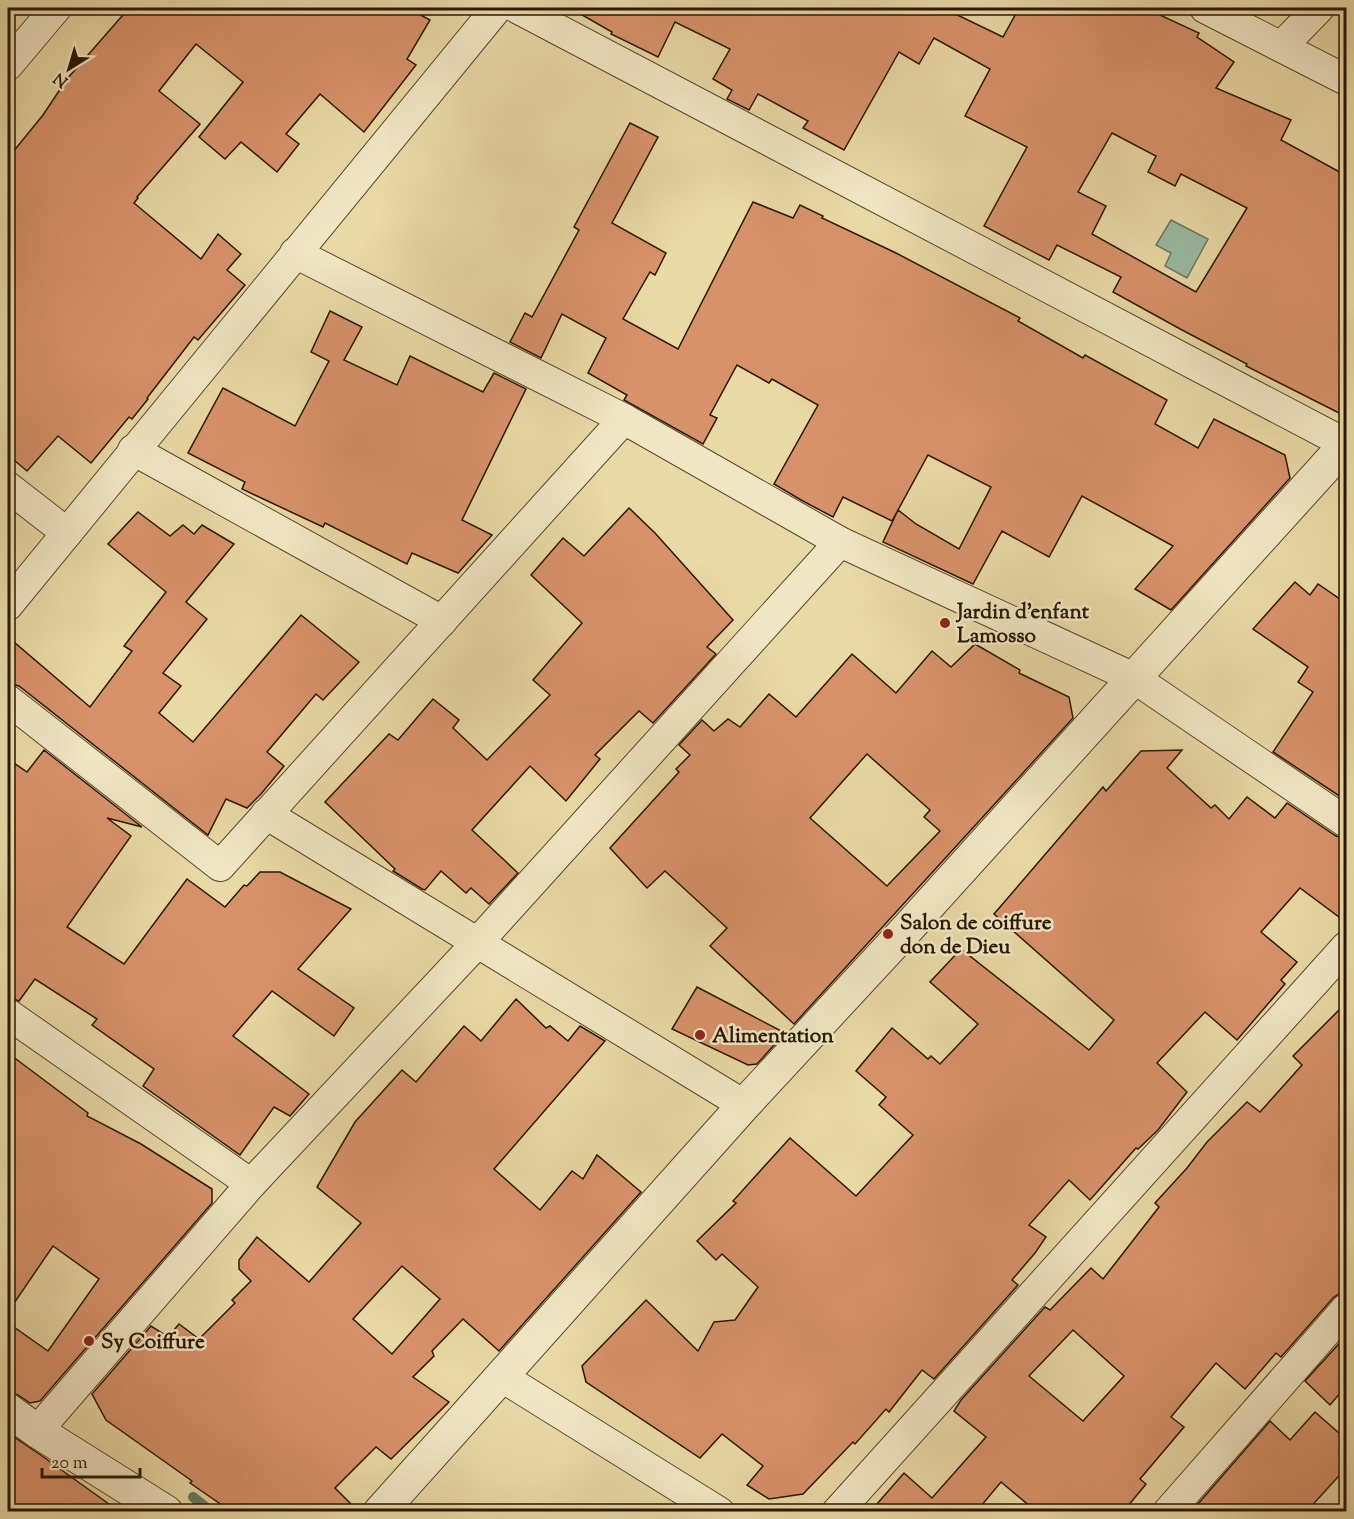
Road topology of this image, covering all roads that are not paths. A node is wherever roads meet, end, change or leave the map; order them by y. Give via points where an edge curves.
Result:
1 (56, 8) edge
2 (497, 8) edge
3 (517, 8) edge
4 (1205, 8) edge
5 (1319, 8) edge
6 (1282, 46) junction
7 (8, 65) edge
8 (1347, 80) edge
9 (295, 254) junction
10 (624, 419) junction
11 (1347, 444) edge
12 (133, 450) junction
13 (8, 487) edge
14 (67, 533) junction
15 (840, 542) junction
16 (8, 605) edge
17 (442, 621) junction
18 (1134, 678) junction
19 (8, 700) edge
20 (266, 814) junction
21 (1347, 822) edge
22 (478, 942) junction
23 (1347, 947) edge
24 (8, 1014) edge
25 (744, 1105) junction
26 (250, 1184) junction
27 (1347, 1309) edge
28 (501, 1377) junction
29 (8, 1410) edge
30 (37, 1431) junction
31 (166, 1512) edge
32 (380, 1512) edge
33 (719, 1512) edge
34 (837, 1512) edge
35 (1168, 1512) edge

1 - 7 street
2 - 9 street
3 - 11 street
4 - 6 street
5 - 6 street
6 - 8 street
9 - 10 street
9 - 12 street
10 - 15 street
10 - 17 street
11 - 18 street
12 - 14 street
12 - 17 street
13 - 14 street
14 - 16 street
15 - 18 street
15 - 22 street
17 - 20 street
18 - 21 street
18 - 25 street
19 - 20 street via 220,866
20 - 22 street
22 - 25 street
22 - 26 street
23 - 34 street
24 - 26 street
25 - 28 street
26 - 30 street
27 - 35 street
28 - 32 street
28 - 33 street
29 - 30 street
30 - 31 street

